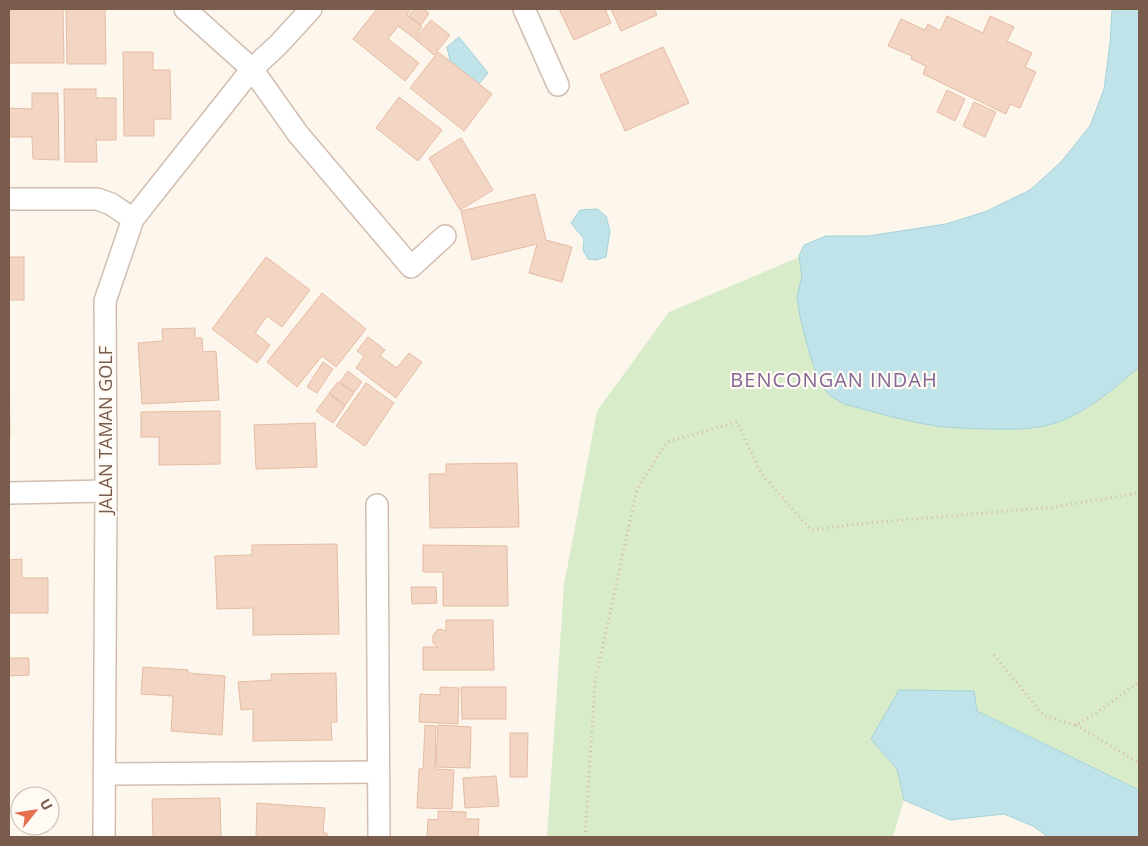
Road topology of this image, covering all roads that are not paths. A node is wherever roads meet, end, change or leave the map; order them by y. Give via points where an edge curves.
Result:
1 (185, 9) edge
2 (311, 9) edge
3 (524, 9) edge
4 (252, 69) junction
5 (558, 85) dead end
6 (9, 199) edge
7 (133, 219) junction
8 (445, 236) dead end
9 (106, 491) junction
10 (9, 493) edge
11 (377, 505) dead end
12 (378, 772) junction
13 (105, 774) junction
14 (104, 837) edge
15 (378, 837) edge

1 - 4 street
2 - 4 street, JALAN TAMAN GOLF
3 - 5 street
4 - 7 street, JALAN TAMAN GOLF
4 - 8 street via 298,134 411,267
6 - 7 street via 97,199
7 - 9 street, JALAN TAMAN GOLF via 105,301
9 - 10 street
9 - 13 street, JALAN TAMAN GOLF
11 - 12 street
12 - 13 street
12 - 15 street
13 - 14 street, JALAN TAMAN GOLF

